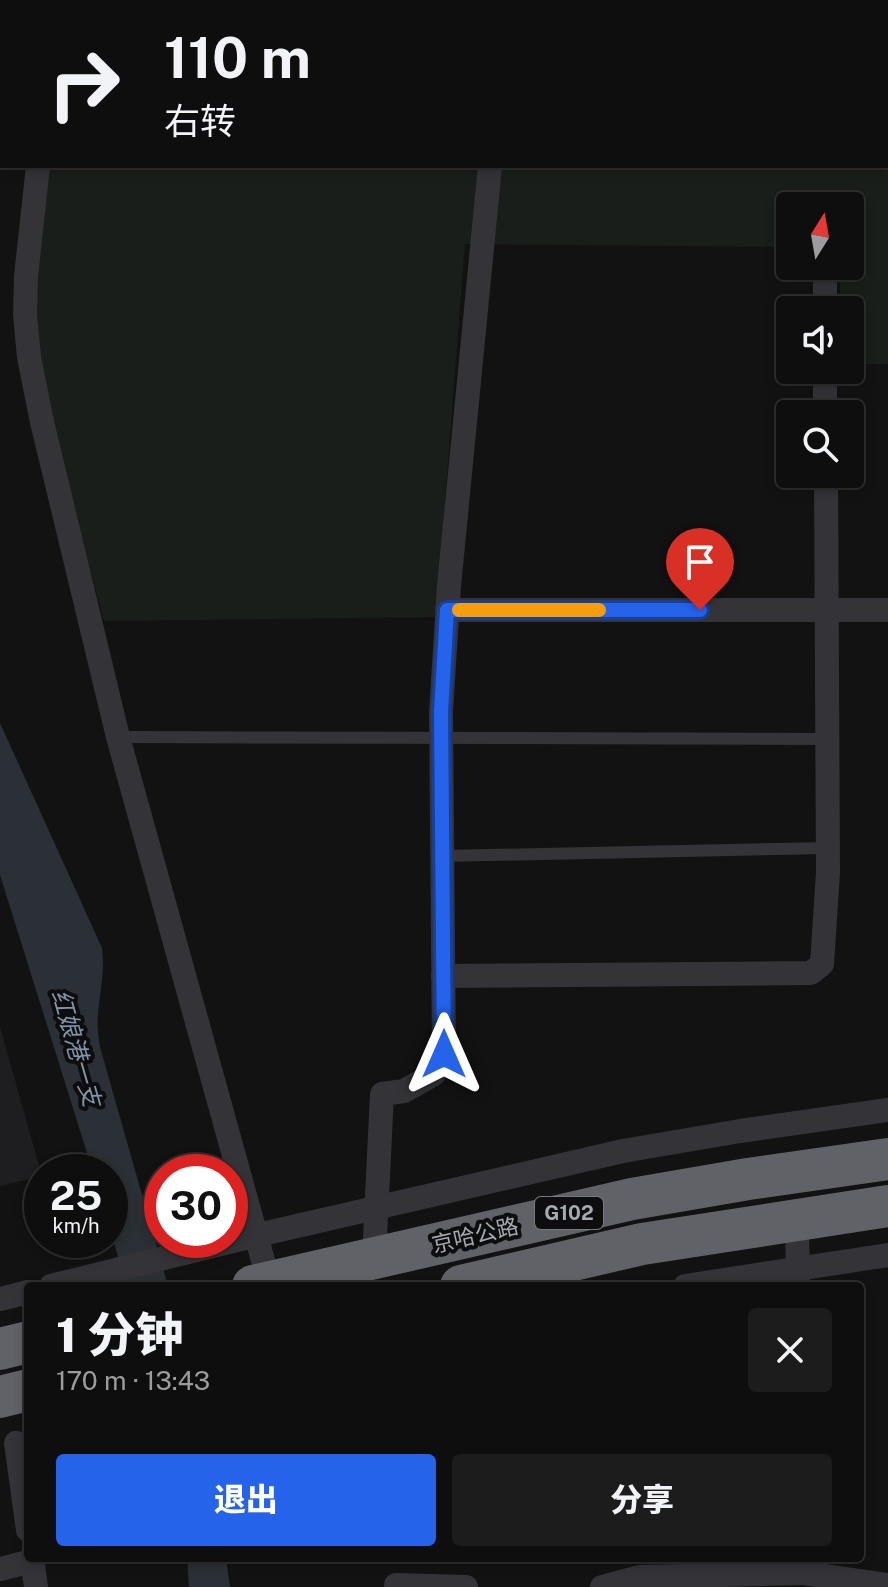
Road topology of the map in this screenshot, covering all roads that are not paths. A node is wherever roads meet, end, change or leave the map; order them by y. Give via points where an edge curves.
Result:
1 (38, 168) edge
2 (490, 168) edge
3 (826, 488) edge
4 (447, 610) junction
5 (826, 610) junction
6 (888, 610) edge
7 (118, 737) junction
8 (442, 739) junction
9 (827, 739) junction
10 (828, 848) junction
11 (442, 856) junction
12 (443, 976) junction
13 (888, 1110) edge
14 (888, 1159) edge
15 (888, 1206) edge
16 (377, 1208) junction
17 (797, 1219) junction
18 (256, 1235) junction
19 (888, 1255) edge
20 (374, 1258) junction
21 (798, 1277) edge
22 (66, 1282) edge
23 (261, 1282) edge
24 (270, 1282) edge
25 (478, 1282) edge
26 (735, 1282) edge
27 (24, 1293) edge
28 (0, 1299) edge
29 (24, 1343) edge
30 (0, 1349) edge
31 (24, 1391) edge
32 (0, 1397) edge
33 (15, 1444) edge
34 (24, 1504) edge
35 (24, 1562) edge
36 (32, 1562) edge
37 (0, 1569) edge
38 (803, 1573) edge
39 (396, 1585) edge
40 (888, 1585) edge
41 (36, 1587) edge
42 (466, 1587) edge
43 (602, 1587) edge

1 - 7 street via 26,276 29,357
2 - 4 street
3 - 5 street
4 - 5 street
4 - 8 street
5 - 6 street
5 - 9 street
7 - 8 lane
7 - 18 street
8 - 9 lane
8 - 11 street
9 - 10 street
10 - 11 lane
10 - 12 street via 822,964 811,973
11 - 12 street
12 - 16 street via 444,1054 434,1074 404,1091 382,1094
13 - 16 street via 623,1151
14 - 20 highway, 京哈公路 / G102 via 632,1199
15 - 17 highway, G102
16 - 18 street
16 - 20 street
17 - 21 street
17 - 25 highway, G102 via 642,1244
18 - 22 street
18 - 23 street
19 - 21 street
20 - 24 highway, 京哈公路 / G102
21 - 26 street
27 - 28 street
29 - 30 highway
31 - 32 highway
33 - 34 street
35 - 37 street
36 - 41 street
38 - 40 street
38 - 43 street via 639,1577
39 - 42 street

